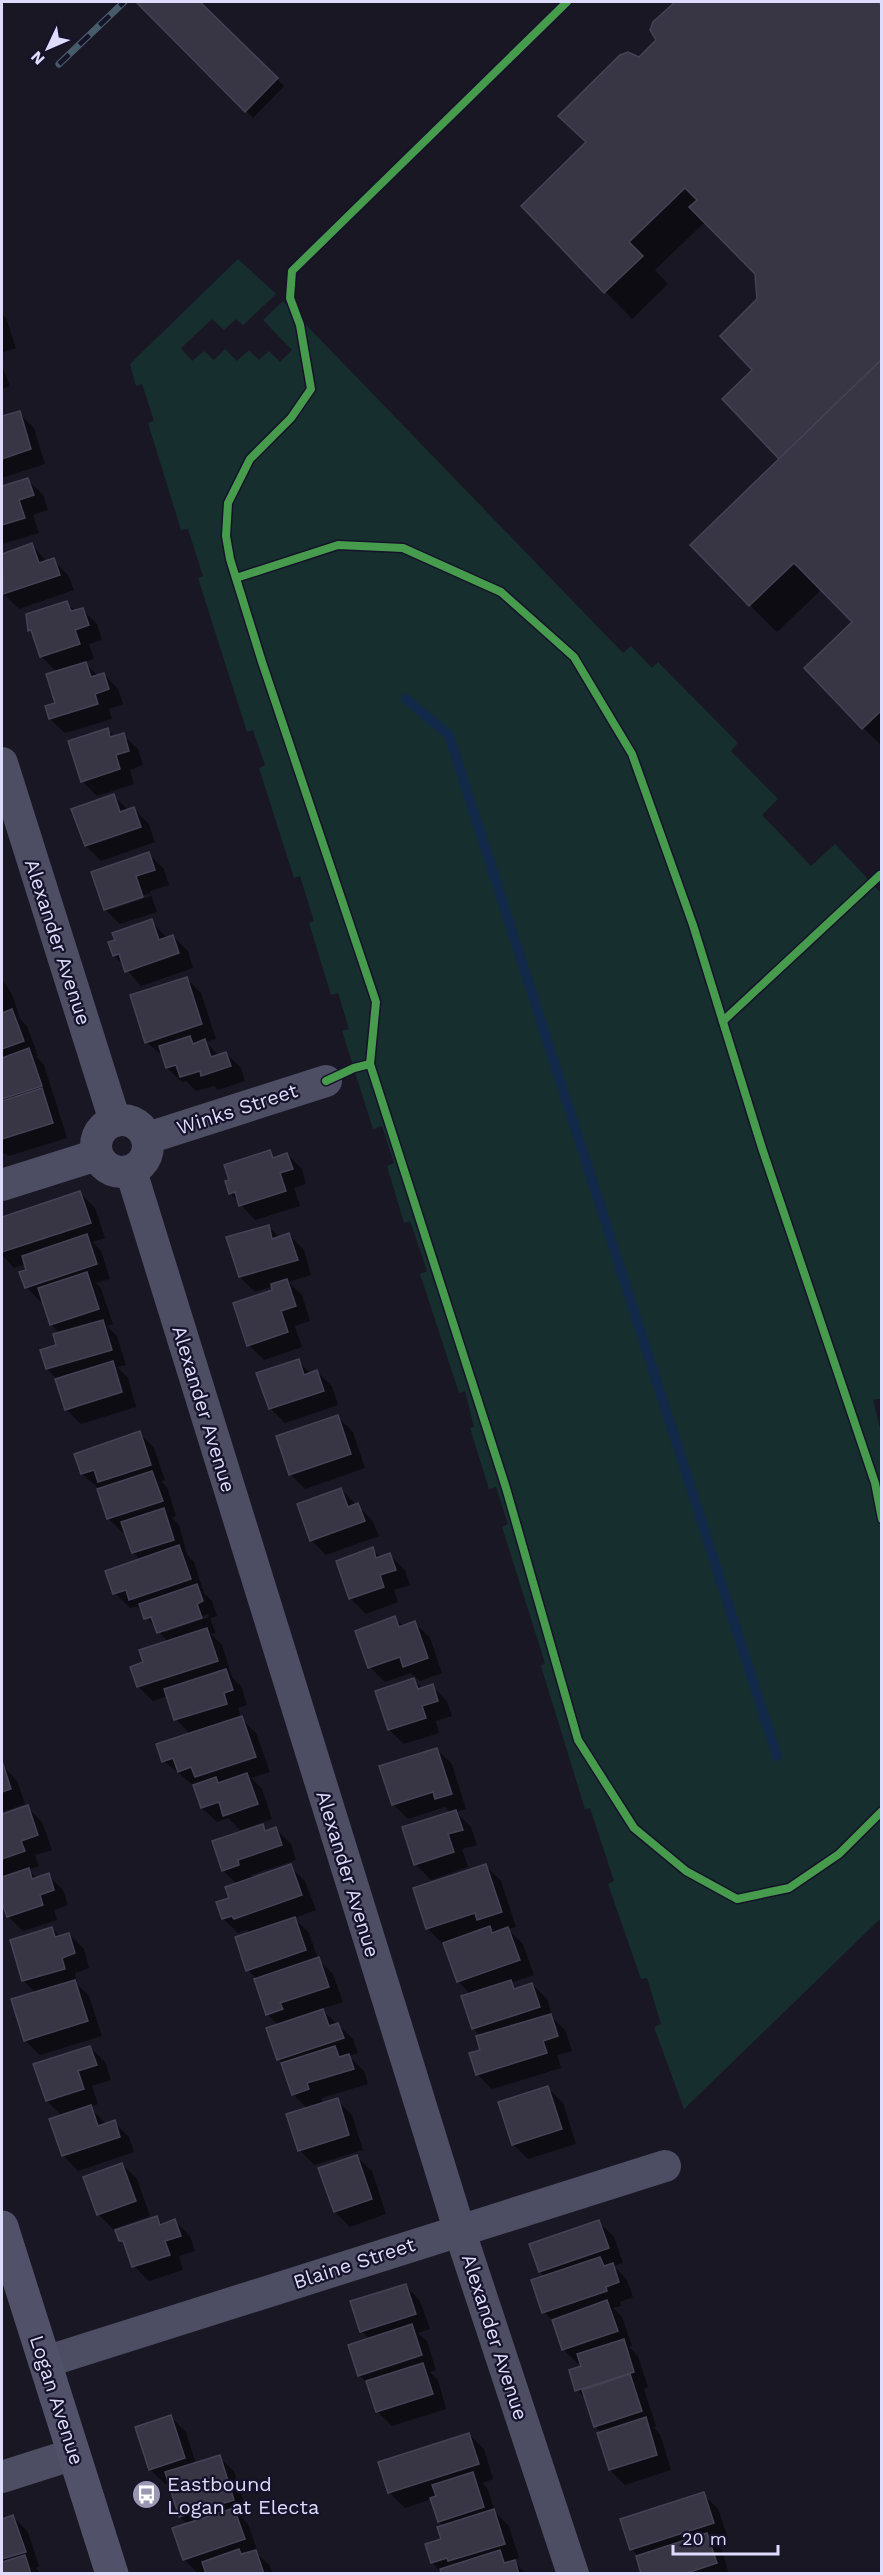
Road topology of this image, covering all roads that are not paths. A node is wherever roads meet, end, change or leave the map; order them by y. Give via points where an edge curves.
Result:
1 (2, 763) edge
2 (326, 1081) dead end
3 (115, 1121) junction
4 (148, 1138) junction
5 (97, 1155) junction
6 (131, 1172) junction
7 (2, 1185) edge
8 (665, 2166) dead end
9 (2, 2227) edge
10 (459, 2229) junction
11 (45, 2362) junction
12 (74, 2454) junction
13 (2, 2477) edge
14 (112, 2574) edge
15 (573, 2574) edge

1 - 3 street, Alexander Avenue
2 - 4 street, Winks Street
3 - 4 street via 131,1121
3 - 5 street via 97,1138
4 - 6 street via 144,1162
5 - 6 street via 107,1168
5 - 7 street
6 - 10 street, Alexander Avenue
8 - 10 street, Blaine Street
9 - 11 main road, Logan Avenue
10 - 11 street, Blaine Street
10 - 15 street, Alexander Avenue
11 - 12 main road, Logan Avenue
12 - 13 street
12 - 14 main road, Logan Avenue

